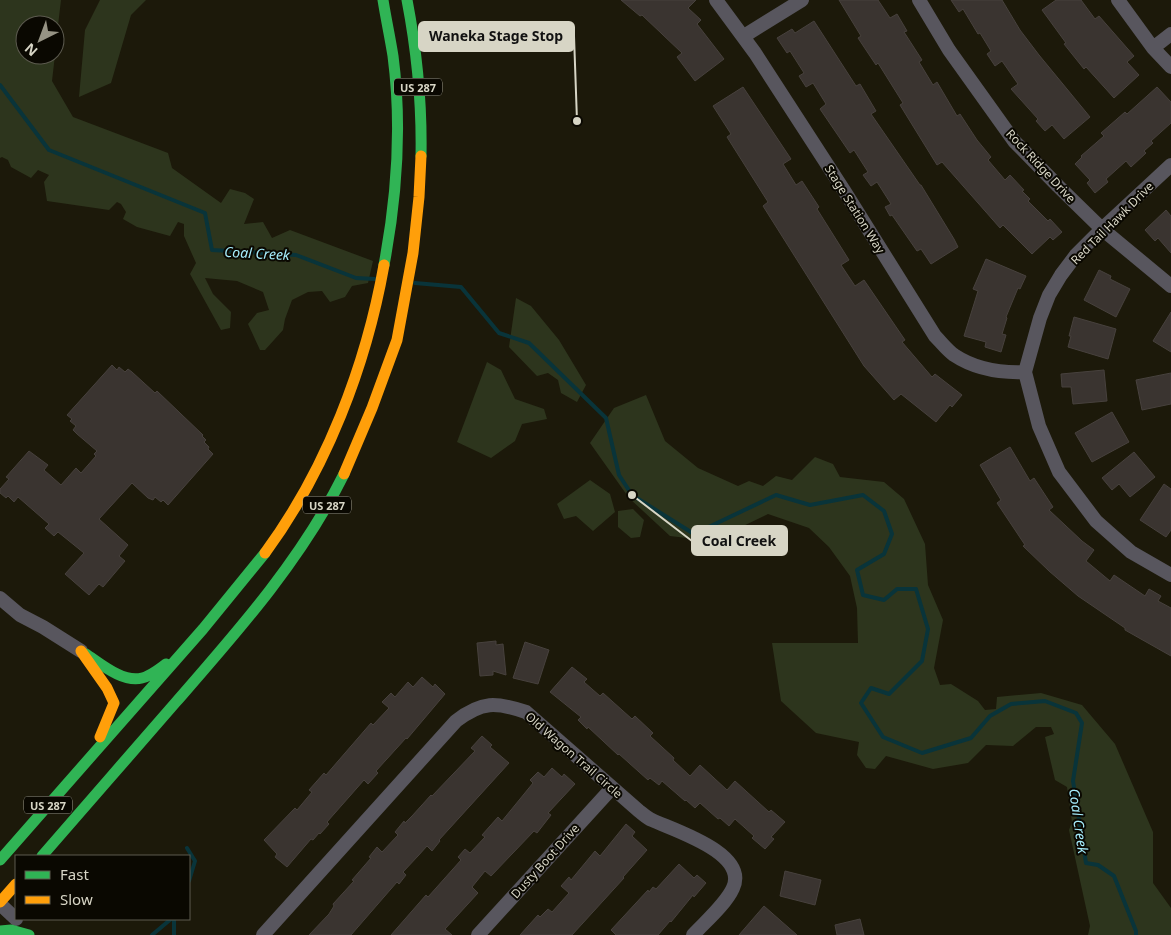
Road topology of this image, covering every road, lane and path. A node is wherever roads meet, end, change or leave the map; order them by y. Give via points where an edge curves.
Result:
1 (383, 0) edge
2 (716, 0) edge
3 (802, 0) edge
4 (919, 0) edge
5 (1118, 0) edge
6 (407, 2) edge
7 (1171, 34) edge
8 (744, 36) junction
9 (1154, 48) junction
10 (1171, 67) edge
11 (1171, 166) edge
12 (1102, 229) junction
13 (1171, 286) edge
14 (1025, 372) junction
15 (1171, 575) edge
16 (0, 598) edge
17 (81, 651) junction
18 (180, 655) junction
19 (88, 760) junction
20 (612, 788) junction
21 (8, 851) junction
22 (43, 855) edge
23 (0, 860) edge
24 (0, 875) edge
25 (15, 885) edge
26 (0, 903) edge
27 (15, 918) edge
28 (17, 920) edge
29 (0, 930) edge
30 (33, 933) edge
31 (263, 935) edge
32 (478, 935) edge
33 (693, 935) edge

1 - 18 main road, US 287 via 396,99 396,190 390,237 353,383 298,503 281,531 226,604
2 - 8 street, Stage Station Way
3 - 8 street
4 - 12 street, Rock Ridge Drive via 949,50 1014,140
5 - 9 street
6 - 22 main road, US 287 via 419,95 420,194 397,343 368,420 318,523 261,603
7 - 9 street
8 - 14 street, Stage Station Way via 934,336 952,354 972,365 996,371
9 - 10 street
11 - 12 street, Red Tail Hawk Drive
12 - 13 street, Rock Ridge Drive
12 - 14 street, Red Tail Hawk Drive via 1076,255 1049,295
14 - 15 street via 1039,426 1059,472 1096,520 1131,552
16 - 17 street via 20,615
17 - 18 main road via 120,675 142,679
17 - 19 main road via 114,703
18 - 19 main road, US 287
19 - 21 main road, US 287
20 - 31 street, Old Wagon Trail Circle via 526,712 490,704 470,710 444,733
20 - 32 street, Dusty Boot Drive
20 - 33 street, Old Wagon Trail Circle via 650,819 698,840 731,865 734,885 730,894
21 - 23 main road, US 287
21 - 24 main road
25 - 26 main road
26 - 27 street
28 - 30 street
29 - 30 main road

